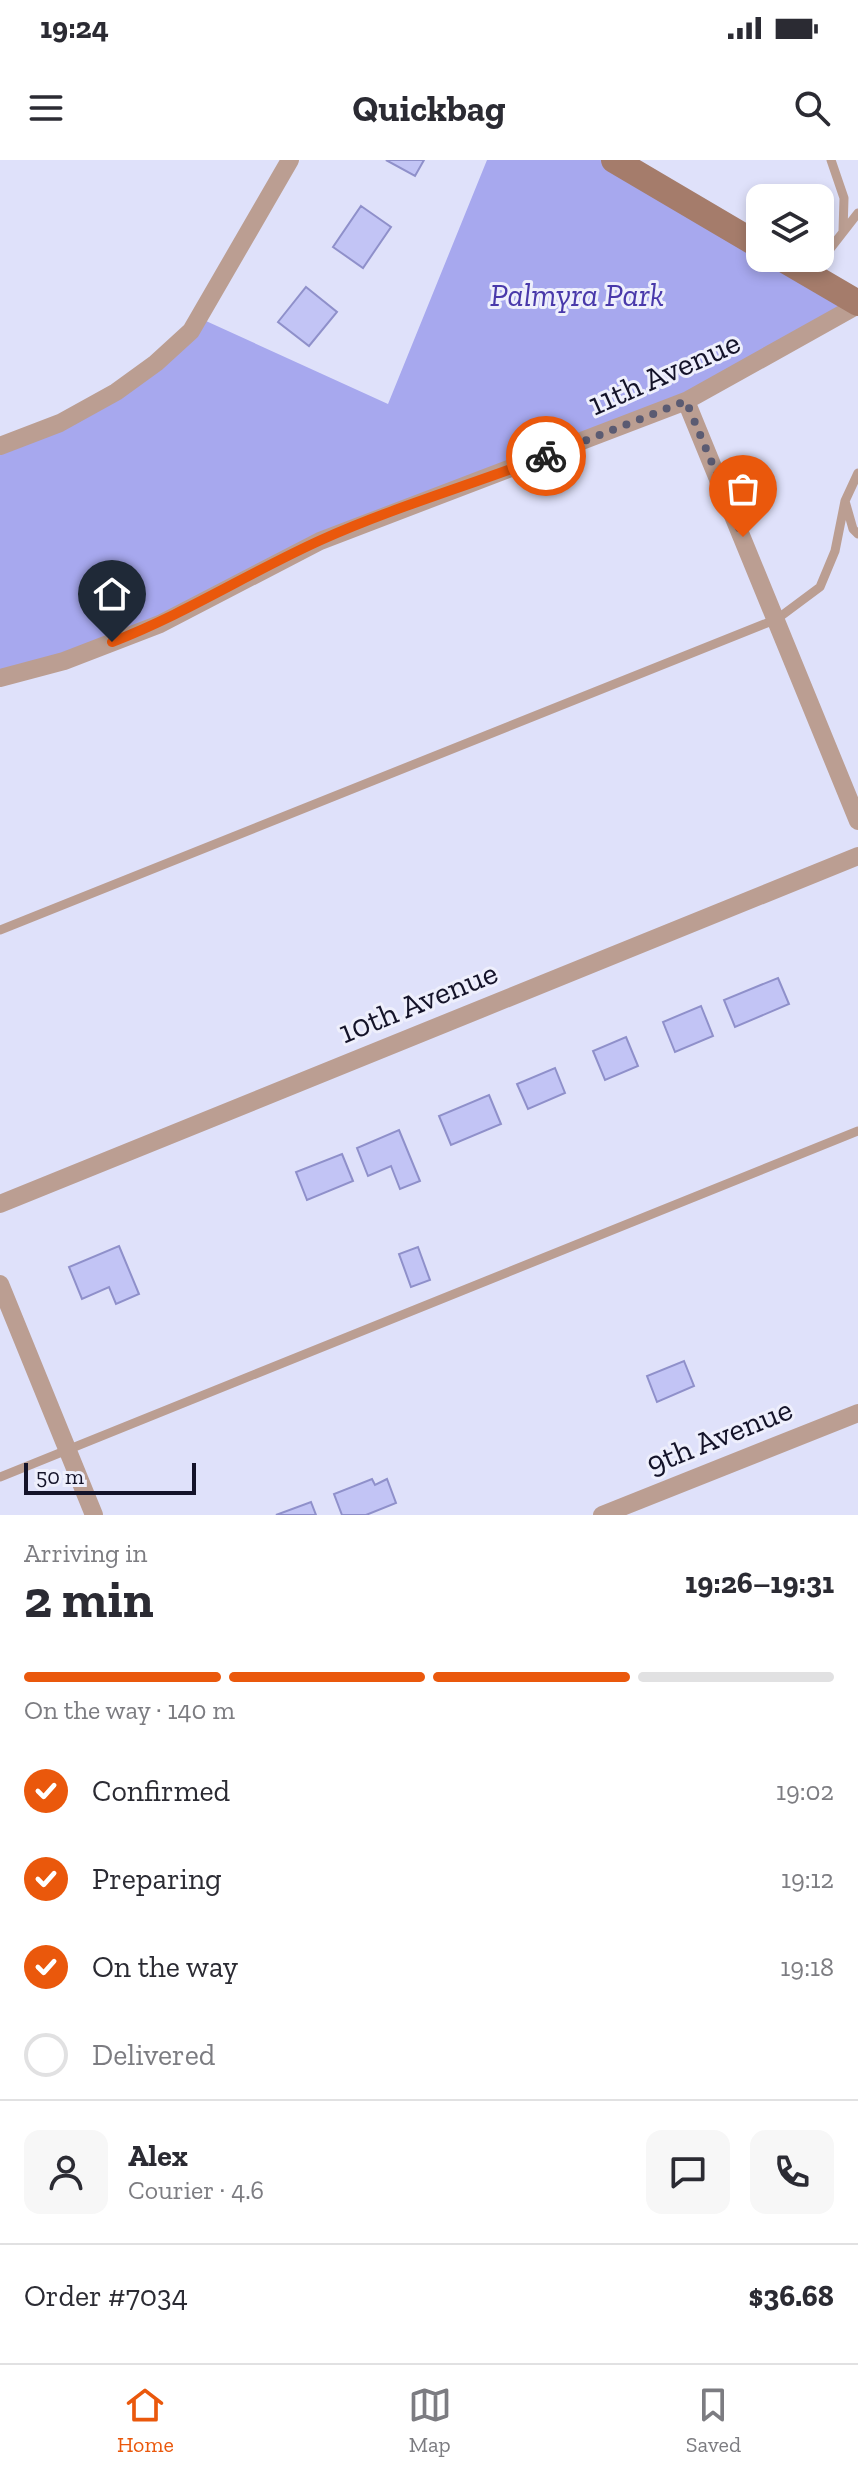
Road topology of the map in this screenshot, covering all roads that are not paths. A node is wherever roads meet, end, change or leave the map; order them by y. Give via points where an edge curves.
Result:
1 (290, 160) edge
2 (614, 160) edge
3 (831, 160) edge
4 (858, 213) edge
5 (843, 232) junction
6 (746, 238) edge
7 (804, 272) edge
8 (809, 275) junction
9 (858, 304) edge
10 (686, 401) junction
11 (0, 446) edge
12 (858, 473) edge
13 (845, 501) junction
14 (858, 534) edge
15 (777, 619) junction
16 (0, 678) edge
17 (858, 821) edge
18 (858, 856) edge
19 (0, 930) edge
20 (858, 1131) edge
21 (0, 1204) edge
22 (0, 1284) edge
23 (858, 1413) edge
24 (67, 1449) junction
25 (0, 1477) edge
26 (94, 1515) edge
27 (602, 1515) edge

1 - 11 street via 191,331 116,392 60,423
2 - 6 main road
3 - 5 lane via 844,198
4 - 5 lane
5 - 8 lane
7 - 8 main road
8 - 9 main road
9 - 10 street, 11th Avenue
10 - 15 street
10 - 16 street, 11th Avenue via 320,541 160,624 64,661
12 - 13 lane
13 - 14 lane
13 - 15 lane via 835,551 820,587
15 - 17 street
15 - 19 lane
18 - 21 street, 10th Avenue
20 - 24 lane
22 - 24 street
23 - 27 street, 9th Avenue
24 - 25 lane
24 - 26 street

